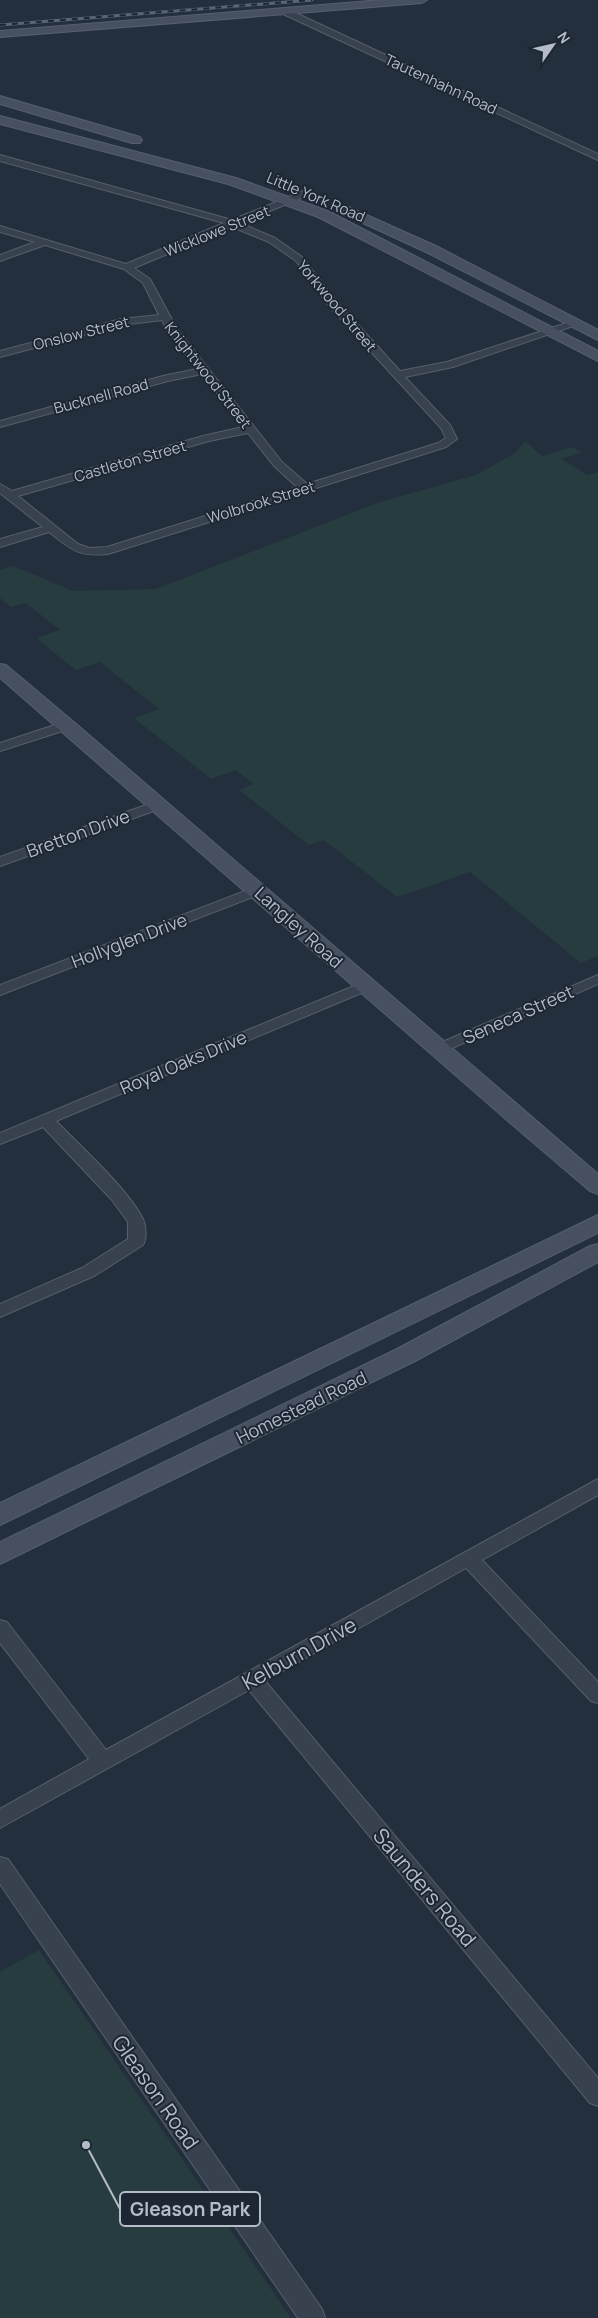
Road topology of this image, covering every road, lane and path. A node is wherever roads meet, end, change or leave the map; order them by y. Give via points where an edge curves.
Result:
1 (422, 0) edge
2 (284, 11) junction
3 (0, 34) edge
4 (0, 100) edge
5 (0, 120) edge
6 (150, 144) dead end
7 (598, 144) edge
8 (580, 149) junction
9 (0, 158) edge
10 (197, 158) dead end
11 (598, 158) edge
12 (253, 175) dead end
13 (289, 187) dead end
14 (306, 193) junction
15 (291, 201) junction
16 (235, 224) junction
17 (0, 230) edge
18 (400, 234) junction
19 (375, 241) junction
20 (45, 242) junction
21 (0, 258) edge
22 (464, 266) junction
23 (127, 267) junction
24 (437, 273) junction
25 (164, 317) junction
26 (574, 324) junction
27 (549, 332) junction
28 (598, 336) edge
29 (0, 354) edge
30 (598, 357) edge
31 (203, 371) junction
32 (397, 375) junction
33 (0, 424) edge
34 (250, 429) junction
35 (432, 448) joint
36 (0, 487) edge
37 (305, 488) junction
38 (10, 495) junction
39 (51, 528) junction
40 (0, 544) edge
41 (0, 669) edge
42 (67, 725) junction
43 (0, 747) edge
44 (157, 805) junction
45 (0, 862) edge
46 (258, 890) junction
47 (598, 979) edge
48 (366, 986) junction
49 (0, 990) edge
50 (438, 1049) junction
51 (46, 1120) junction
52 (0, 1139) edge
53 (598, 1186) edge
54 (598, 1223) edge
55 (598, 1252) edge
56 (0, 1311) edge
57 (382, 1329) junction
58 (406, 1356) junction
59 (220, 1408) junction
60 (246, 1434) junction
61 (598, 1486) edge
62 (0, 1515) edge
63 (0, 1554) edge
64 (469, 1558) junction
65 (0, 1628) edge
66 (252, 1679) junction
67 (598, 1695) edge
68 (103, 1761) junction
69 (0, 1819) edge
70 (0, 1866) edge
71 (598, 2095) edge
72 (313, 2318) edge

1 - 2 main road
2 - 3 main road
2 - 8 street, Tautenhahn Road
4 - 6 main road
5 - 15 main road, Little York Road via 204,173
7 - 8 street
8 - 11 street, Tautenhahn Road
9 - 16 street, Yorkwood Street
10 - 12 main road, Little York Road
13 - 14 main road, Little York Road
14 - 15 street, Wicklowe Street
14 - 18 main road, Little York Road
15 - 16 street, Wicklowe Street
15 - 19 main road, Little York Road
16 - 23 street, Wicklowe Street
16 - 32 street, Yorkwood Street via 272,240 299,259 333,304
17 - 20 street, Knightwood Street
18 - 19 main road
18 - 22 main road, Little York Road
19 - 24 main road, Little York Road
20 - 21 street
20 - 23 street, Knightwood Street
22 - 24 main road
22 - 26 main road, Little York Road
23 - 25 street, Knightwood Street via 147,281
24 - 27 main road, Little York Road
25 - 29 street, Onslow Street via 121,322
25 - 31 street, Knightwood Street
26 - 27 street
26 - 28 main road, Little York Road
27 - 30 main road, Little York Road
27 - 32 street via 449,365
31 - 33 street, Bucknell Road via 166,378
31 - 34 street, Knightwood Street
32 - 35 street, Yorkwood Street via 446,427 452,439
34 - 37 street, Knightwood Street via 278,464
34 - 38 street, Castleton Street via 207,438
35 - 37 street, Wolbrook Street
36 - 38 street
37 - 39 street, Wolbrook Street via 108,550 88,552 74,546
38 - 39 street
39 - 40 street
41 - 42 main road, Langley Road
42 - 43 street
42 - 44 main road, Langley Road
44 - 45 street, Bretton Drive
44 - 46 main road, Langley Road
46 - 48 main road, Langley Road
46 - 49 street, Hollyglen Drive
47 - 50 street, Seneca Street
48 - 50 main road, Langley Road
48 - 51 street, Royal Oaks Drive
50 - 53 main road, Langley Road
51 - 52 street, Royal Oaks Drive
51 - 56 street via 122,1202 136,1221 137,1241 88,1272
54 - 57 main road, Homestead Road
55 - 58 main road, Homestead Road
57 - 58 main road
57 - 59 main road, Homestead Road
58 - 60 main road, Homestead Road
59 - 60 main road
59 - 62 main road, Homestead Road
60 - 63 main road, Homestead Road
61 - 64 street, Kelburn Drive
64 - 66 street, Kelburn Drive
64 - 67 street
65 - 68 street
66 - 68 street, Kelburn Drive
66 - 71 street, Saunders Road
68 - 69 street, Kelburn Drive
70 - 72 street, Gleason Road

